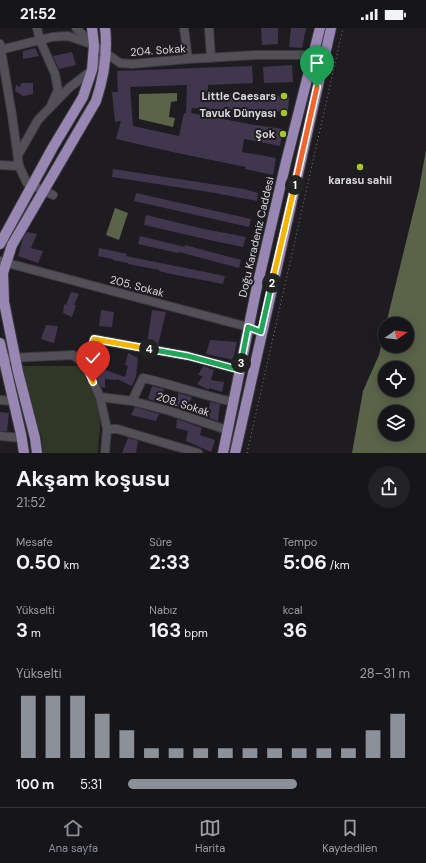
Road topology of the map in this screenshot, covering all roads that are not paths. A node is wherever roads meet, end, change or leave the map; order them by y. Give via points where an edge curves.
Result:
1 (37, 28) edge
2 (76, 28) edge
3 (92, 28) edge
4 (105, 28) edge
5 (184, 28) edge
6 (209, 28) edge
7 (320, 28) edge
8 (331, 28) edge
9 (40, 40) junction
10 (94, 45) junction
11 (1, 47) edge
12 (106, 54) junction
13 (319, 56) junction
14 (211, 58) junction
15 (188, 59) junction
16 (92, 70) junction
17 (50, 107) junction
18 (18, 155) junction
19 (0, 165) edge
20 (19, 166) junction
21 (32, 186) junction
22 (48, 193) junction
23 (0, 244) edge
24 (3, 262) edge
25 (248, 327) junction
26 (261, 332) junction
27 (0, 344) edge
28 (7, 358) edge
29 (85, 364) junction
30 (240, 370) junction
31 (100, 397) junction
32 (0, 400) edge
33 (132, 400) junction
34 (13, 402) junction
35 (233, 402) junction
36 (107, 429) junction
37 (227, 430) junction
38 (0, 436) edge
39 (22, 438) junction
40 (24, 453) edge
41 (37, 453) edge
42 (105, 453) edge
43 (198, 453) edge
44 (222, 453) edge
45 (235, 453) edge

1 - 9 street
2 - 10 street
3 - 10 main road
4 - 12 main road
5 - 15 street
6 - 14 street
7 - 13 main road, Doğu Karadeniz Caddesi
8 - 13 main road, Doğu Karadeniz Caddesi
9 - 10 street, 204. Sokak via 68,36
9 - 11 street, 204. Sokak
9 - 17 street via 55,74 58,90
10 - 12 street, 204. Sokak
10 - 16 main road
11 - 18 street
12 - 15 street, 204. Sokak via 120,63 132,64
12 - 16 street
12 - 22 main road via 103,78 96,101
13 - 14 street, 204. Sokak via 257,55
13 - 25 main road, Doğu Karadeniz Caddesi via 286,162
13 - 26 main road, Doğu Karadeniz Caddesi
14 - 15 street, 204. Sokak
16 - 17 street
16 - 21 main road via 83,97
17 - 18 street via 38,120
18 - 20 street
19 - 20 street
20 - 21 street via 26,183
21 - 22 street
21 - 23 main road
22 - 24 main road
24 - 25 street, 205. Sokak
24 - 28 main road
25 - 26 street, 205. Sokak
25 - 30 main road, Doğu Karadeniz Caddesi
26 - 45 main road, Doğu Karadeniz Caddesi
27 - 28 main road
28 - 29 street via 73,355
28 - 34 main road
28 - 41 main road via 35,438
29 - 30 street via 94,339 188,356
29 - 31 street
30 - 35 main road, Doğu Karadeniz Caddesi
31 - 33 street, 208. Sokak
31 - 36 street
32 - 34 street
33 - 35 street via 143,378
33 - 37 street, 208. Sokak
34 - 39 main road
35 - 37 main road, Doğu Karadeniz Caddesi
36 - 42 street
36 - 43 street via 117,429
37 - 44 main road, Doğu Karadeniz Caddesi
38 - 39 street
39 - 40 main road

